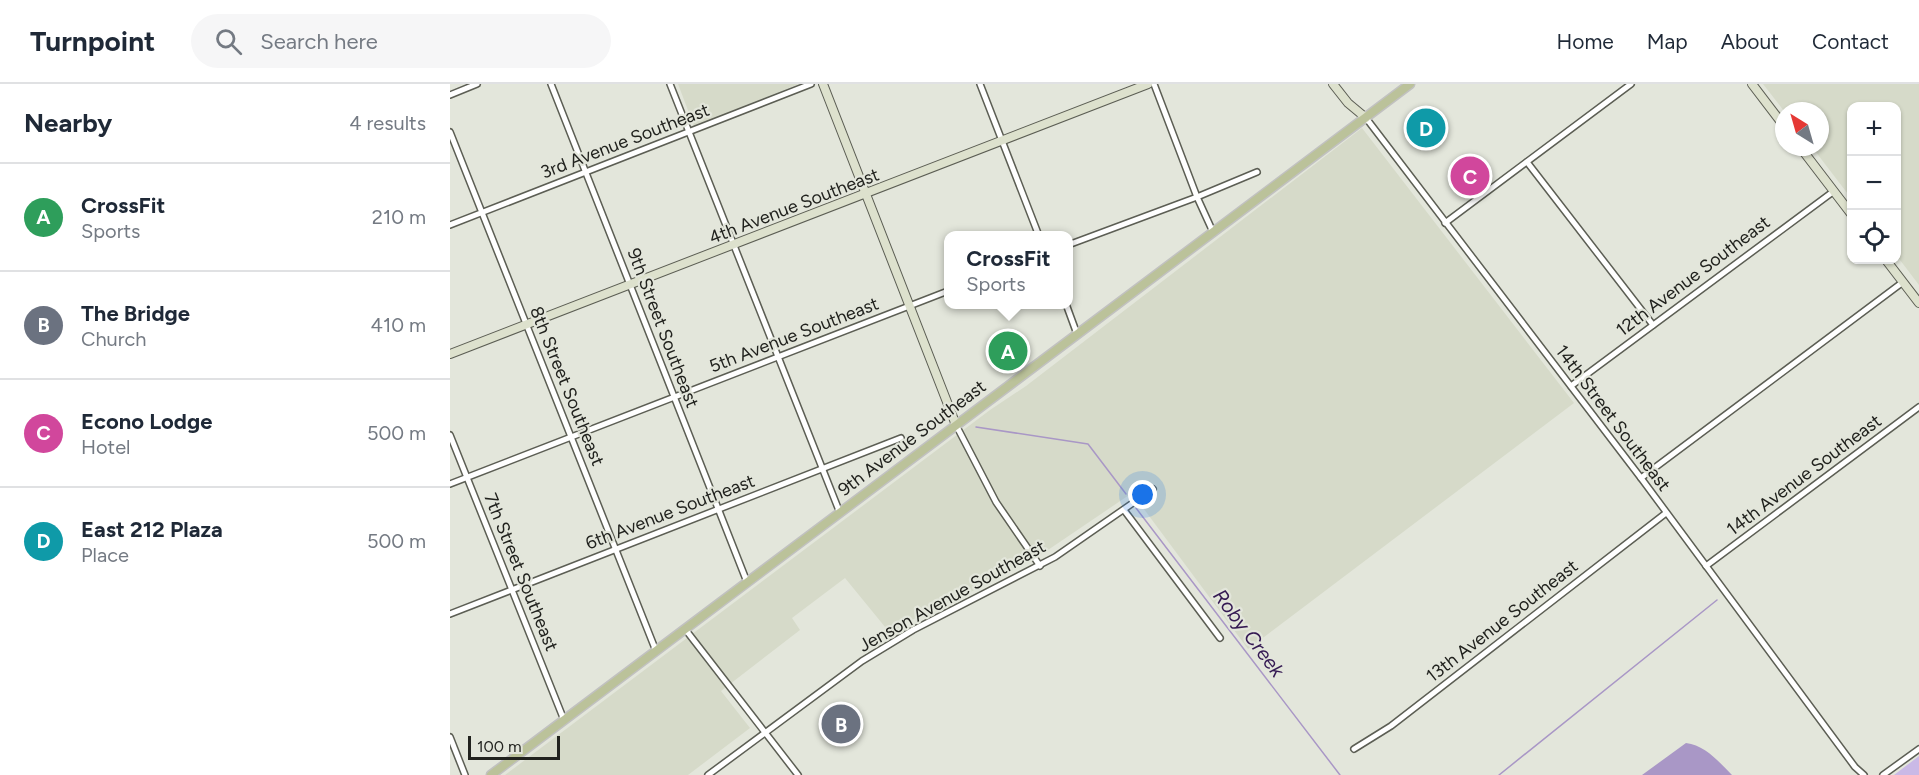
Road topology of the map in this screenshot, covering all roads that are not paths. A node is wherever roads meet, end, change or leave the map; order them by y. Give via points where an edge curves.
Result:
1 (477, 84) edge
2 (551, 84) edge
3 (670, 84) edge
4 (811, 84) edge
5 (823, 84) edge
6 (980, 84) edge
7 (1148, 84) edge
8 (1154, 84) edge
9 (1333, 84) edge
10 (1410, 84) edge
11 (1631, 84) edge
12 (1752, 84) edge
13 (450, 95) edge
14 (1775, 114) edge
15 (1365, 118) junction
16 (450, 132) edge
17 (689, 132) junction
18 (1002, 141) junction
19 (1807, 156) edge
20 (1527, 162) junction
21 (585, 172) junction
22 (1257, 172) dead end
23 (1834, 191) junction
24 (867, 194) junction
25 (1197, 197) junction
26 (1847, 210) edge
27 (482, 212) junction
28 (1445, 223) junction
29 (450, 225) edge
30 (1037, 231) edge
31 (1213, 232) junction
32 (1073, 243) edge
33 (734, 245) junction
34 (1889, 264) edge
35 (1903, 282) junction
36 (630, 285) junction
37 (944, 293) edge
38 (1919, 303) edge
39 (911, 306) junction
40 (1068, 309) edge
41 (526, 324) junction
42 (1653, 325) junction
43 (1077, 334) junction
44 (450, 354) edge
45 (778, 357) junction
46 (1571, 386) junction
47 (674, 397) junction
48 (1919, 407) edge
49 (956, 425) junction
50 (450, 435) edge
51 (571, 437) junction
52 (901, 438) dead end
53 (822, 470) junction
54 (467, 478) junction
55 (1641, 478) junction
56 (450, 484) edge
57 (1154, 489) dead end
58 (718, 509) junction
59 (1124, 510) junction
60 (840, 513) junction
61 (1666, 513) junction
62 (615, 550) junction
63 (1040, 566) junction
64 (1706, 566) junction
65 (747, 582) junction
66 (511, 590) junction
67 (450, 614) edge
68 (685, 629) junction
69 (1220, 638) dead end
70 (656, 651) junction
71 (564, 720) junction
72 (765, 732) junction
73 (450, 737) edge
74 (1354, 749) dead end
75 (1919, 749) edge
76 (465, 775) edge
77 (490, 775) edge
78 (708, 775) edge
79 (798, 775) edge
80 (1864, 775) edge
81 (1883, 775) edge

1 - 13 street
2 - 21 street, 9th Street Southeast
3 - 17 street
4 - 17 street, 3rd Avenue Southeast
5 - 24 street
6 - 18 street
7 - 18 street, 4th Avenue Southeast
8 - 25 street
9 - 15 street, 14th Street Southeast
10 - 15 main road, 9th Avenue Southeast
11 - 20 street
12 - 14 street
15 - 28 street, 14th Street Southeast
15 - 31 main road, 9th Avenue Southeast
16 - 27 street, 8th Street Southeast
17 - 21 street, 3rd Avenue Southeast
17 - 33 street
18 - 24 street, 4th Avenue Southeast
18 - 30 street
19 - 23 street
20 - 28 street
20 - 42 street
21 - 27 street, 3rd Avenue Southeast
21 - 36 street, 9th Street Southeast
22 - 25 street
23 - 26 street
23 - 42 street, 12th Avenue Southeast
24 - 33 street, 4th Avenue Southeast
24 - 39 street
25 - 31 street
25 - 32 street
27 - 29 street, 3rd Avenue Southeast
27 - 41 street, 8th Street Southeast
28 - 46 street, 14th Street Southeast
31 - 43 main road, 9th Avenue Southeast
33 - 36 street, 4th Avenue Southeast
33 - 45 street
34 - 35 street
35 - 38 street
35 - 55 street
36 - 41 street, 4th Avenue Southeast
36 - 47 street, 9th Street Southeast
37 - 39 street, 5th Avenue Southeast
39 - 45 street, 5th Avenue Southeast
39 - 49 street
40 - 43 street
41 - 44 street, 4th Avenue Southeast
41 - 51 street, 8th Street Southeast
42 - 46 street, 12th Avenue Southeast
43 - 49 main road, 9th Avenue Southeast
45 - 47 street, 5th Avenue Southeast
45 - 53 street
46 - 55 street, 14th Street Southeast
47 - 51 street, 5th Avenue Southeast
47 - 58 street, 9th Street Southeast
48 - 64 street, 14th Avenue Southeast
49 - 60 main road, 9th Avenue Southeast
49 - 63 street via 996,502
50 - 54 street, 7th Street Southeast
51 - 54 street, 5th Avenue Southeast
51 - 62 street, 8th Street Southeast
52 - 53 street, 6th Avenue Southeast
53 - 58 street, 6th Avenue Southeast
53 - 60 street
54 - 56 street, 5th Avenue Southeast
54 - 66 street, 7th Street Southeast
55 - 61 street, 14th Street Southeast
57 - 59 street, Jenson Avenue Southeast
58 - 62 street, 6th Avenue Southeast
58 - 65 street, 9th Street Southeast
59 - 63 street, Jenson Avenue Southeast
59 - 69 street
60 - 65 main road, 9th Avenue Southeast
61 - 64 street, 14th Street Southeast
61 - 74 street, 13th Avenue Southeast via 1391,726
62 - 66 street, 6th Avenue Southeast
62 - 70 street, 8th Street Southeast
63 - 72 street, Jenson Avenue Southeast via 888,645
64 - 80 street, 14th Street Southeast
65 - 68 main road, 9th Avenue Southeast
66 - 67 street, 6th Avenue Southeast
66 - 71 street, 7th Street Southeast
68 - 70 main road, 9th Avenue Southeast
68 - 72 street
70 - 71 main road, 9th Avenue Southeast
71 - 77 main road, 9th Avenue Southeast
72 - 78 street, Jenson Avenue Southeast
72 - 79 street
73 - 76 street
75 - 81 street

